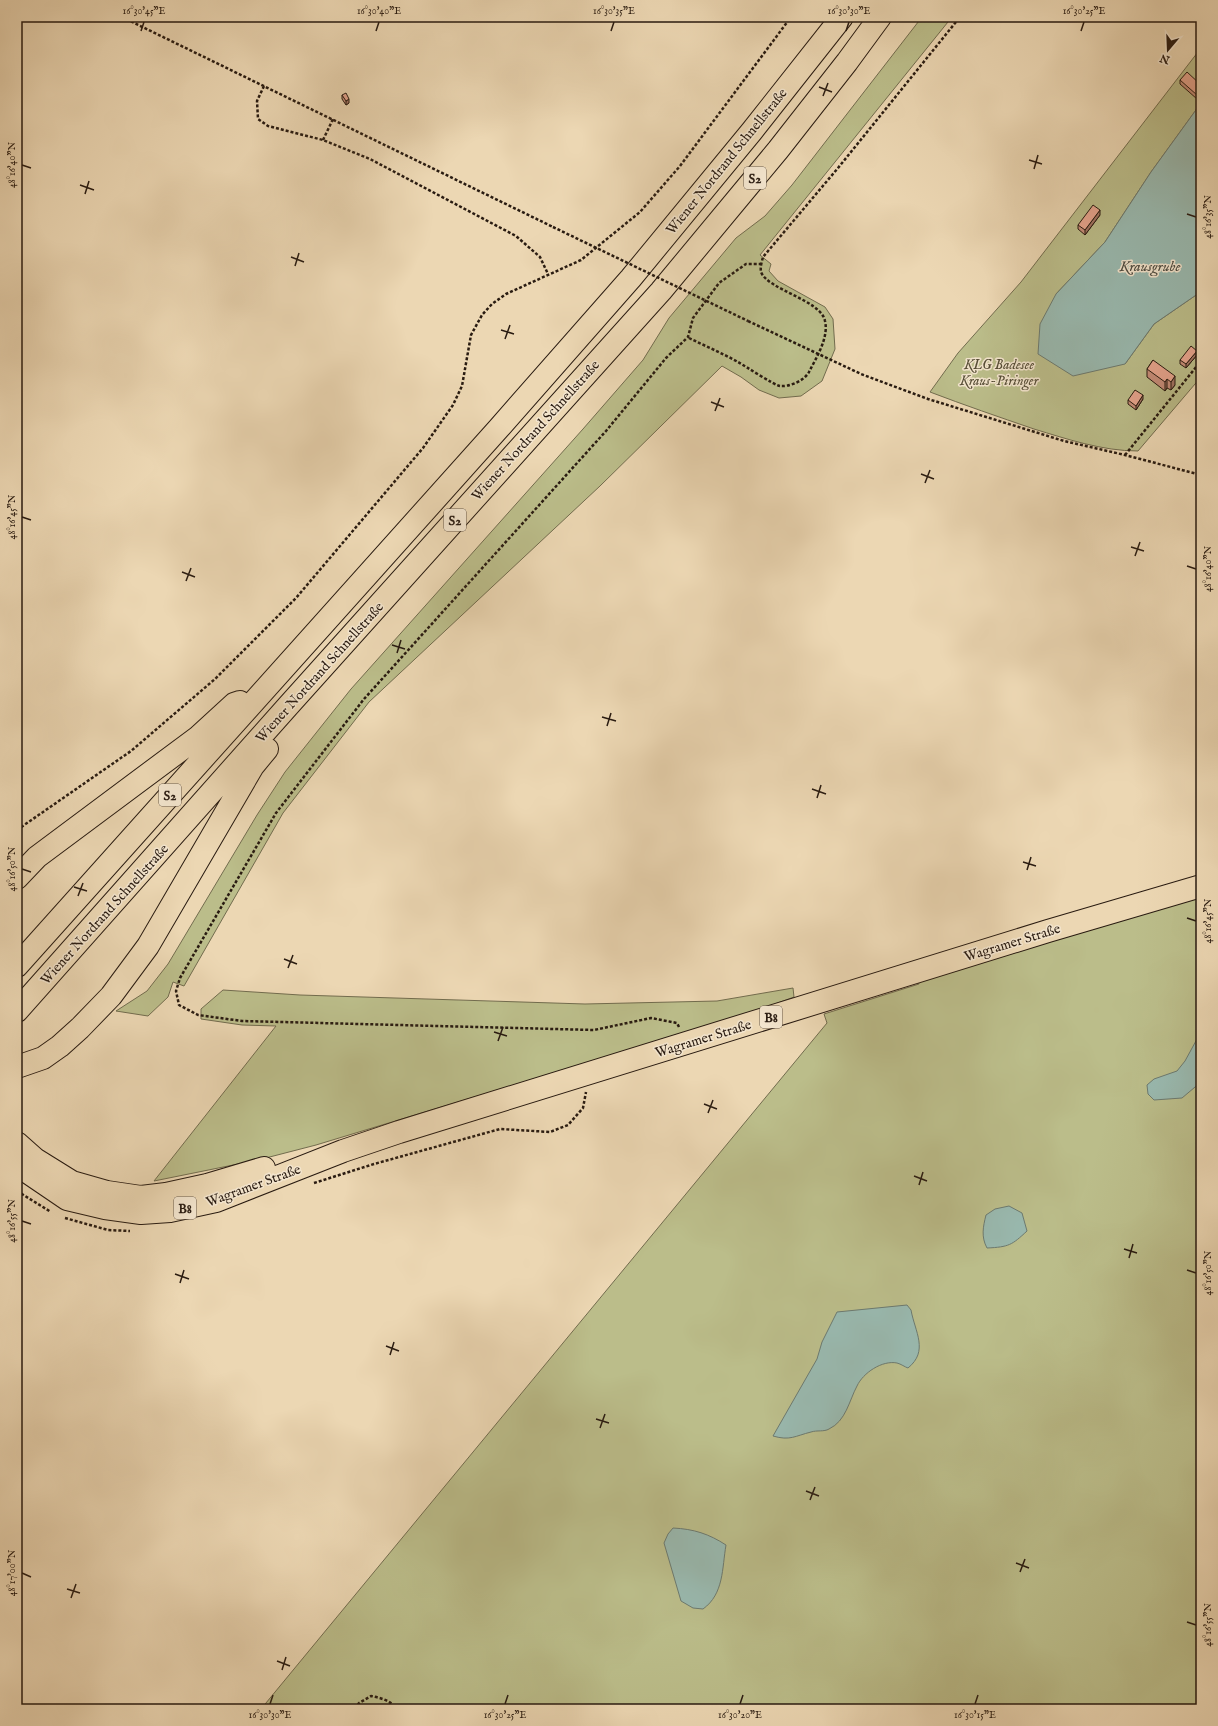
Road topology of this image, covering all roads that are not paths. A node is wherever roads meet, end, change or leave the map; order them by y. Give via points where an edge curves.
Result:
1 (842, 17) edge
2 (880, 17) edge
3 (263, 692) junction
4 (288, 706) junction
5 (37, 857) junction
6 (17, 865) edge
7 (17, 878) edge
8 (1201, 886) edge
9 (17, 966) edge
10 (17, 1011) edge
11 (17, 1068) edge
12 (17, 1144) edge
13 (26, 1166) edge

1 - 3 main road, Wiener Nordrand Schnellstraße / S2 via 631,278
2 - 4 main road, Wiener Nordrand Schnellstraße / S2 via 778,150 661,291
3 - 5 main road via 234,704 198,737
3 - 9 main road, Wiener Nordrand Schnellstraße / S2
4 - 10 main road, Wiener Nordrand Schnellstraße / S2
4 - 11 main road via 272,743 253,766 131,971 111,996 60,1046 43,1058
5 - 6 main road
5 - 7 main road
8 - 13 main road, Wagramer Straße / B8 via 1040,933 399,1132 216,1201 170,1211 141,1213 105,1208 67,1199
12 - 13 main road, B8

